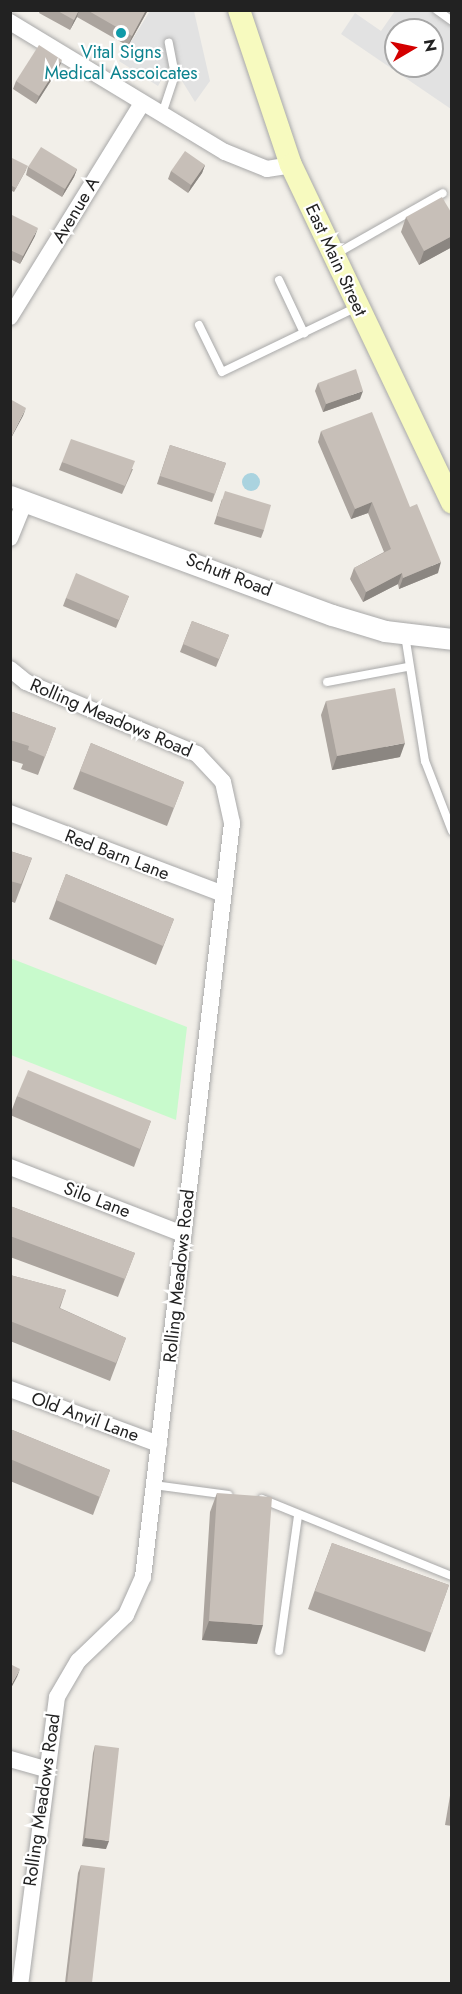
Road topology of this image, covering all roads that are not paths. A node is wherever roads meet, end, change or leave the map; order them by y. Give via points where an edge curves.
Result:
1 (239, 10) edge
2 (437, 10) edge
3 (452, 21) edge
4 (10, 22) edge
5 (169, 43) dead end
6 (142, 103) junction
7 (162, 114) junction
8 (291, 165) junction
9 (443, 193) dead end
10 (333, 255) junction
11 (279, 280) dead end
12 (357, 307) junction
13 (10, 317) edge
14 (199, 325) dead end
15 (304, 333) junction
16 (18, 498) edge
17 (452, 502) edge
18 (10, 538) edge
19 (405, 635) junction
20 (452, 639) edge
21 (407, 667) junction
22 (10, 669) edge
23 (327, 682) dead end
24 (10, 813) edge
25 (452, 831) edge
26 (223, 894) junction
27 (10, 1167) edge
28 (183, 1234) junction
29 (10, 1389) edge
30 (159, 1444) junction
31 (154, 1485) junction
32 (240, 1496) edge
33 (252, 1498) edge
34 (298, 1515) junction
35 (452, 1576) edge
36 (279, 1651) dead end
37 (10, 1759) edge
38 (44, 1769) junction
39 (17, 1974) edge

1 - 8 main road, East Main Street
2 - 3 lane
4 - 6 street
5 - 7 lane via 175,75
6 - 7 street
6 - 13 street, Avenue A
7 - 8 street via 253,165
8 - 10 main road, East Main Street
9 - 10 lane
10 - 12 main road, East Main Street
11 - 15 lane
12 - 15 lane
12 - 17 main road, East Main Street
14 - 15 lane via 222,372
16 - 18 street
16 - 19 street, Schutt Road via 332,615
19 - 20 street, Schutt Road
19 - 21 lane
21 - 23 lane
21 - 25 lane via 435,797
22 - 26 street, Rolling Meadows Road via 26,682 171,740 209,763 230,803
24 - 26 street, Red Barn Lane
26 - 28 street, Rolling Meadows Road
27 - 28 street, Silo Lane
28 - 30 street, Rolling Meadows Road
29 - 30 street, Old Anvil Lane
30 - 31 street, Rolling Meadows Road
31 - 32 lane
31 - 38 street, Rolling Meadows Road via 136,1598 119,1623 69,1673 51,1719
33 - 34 lane via 277,1501
34 - 35 lane
34 - 36 lane
37 - 38 street
38 - 39 street, Rolling Meadows Road

